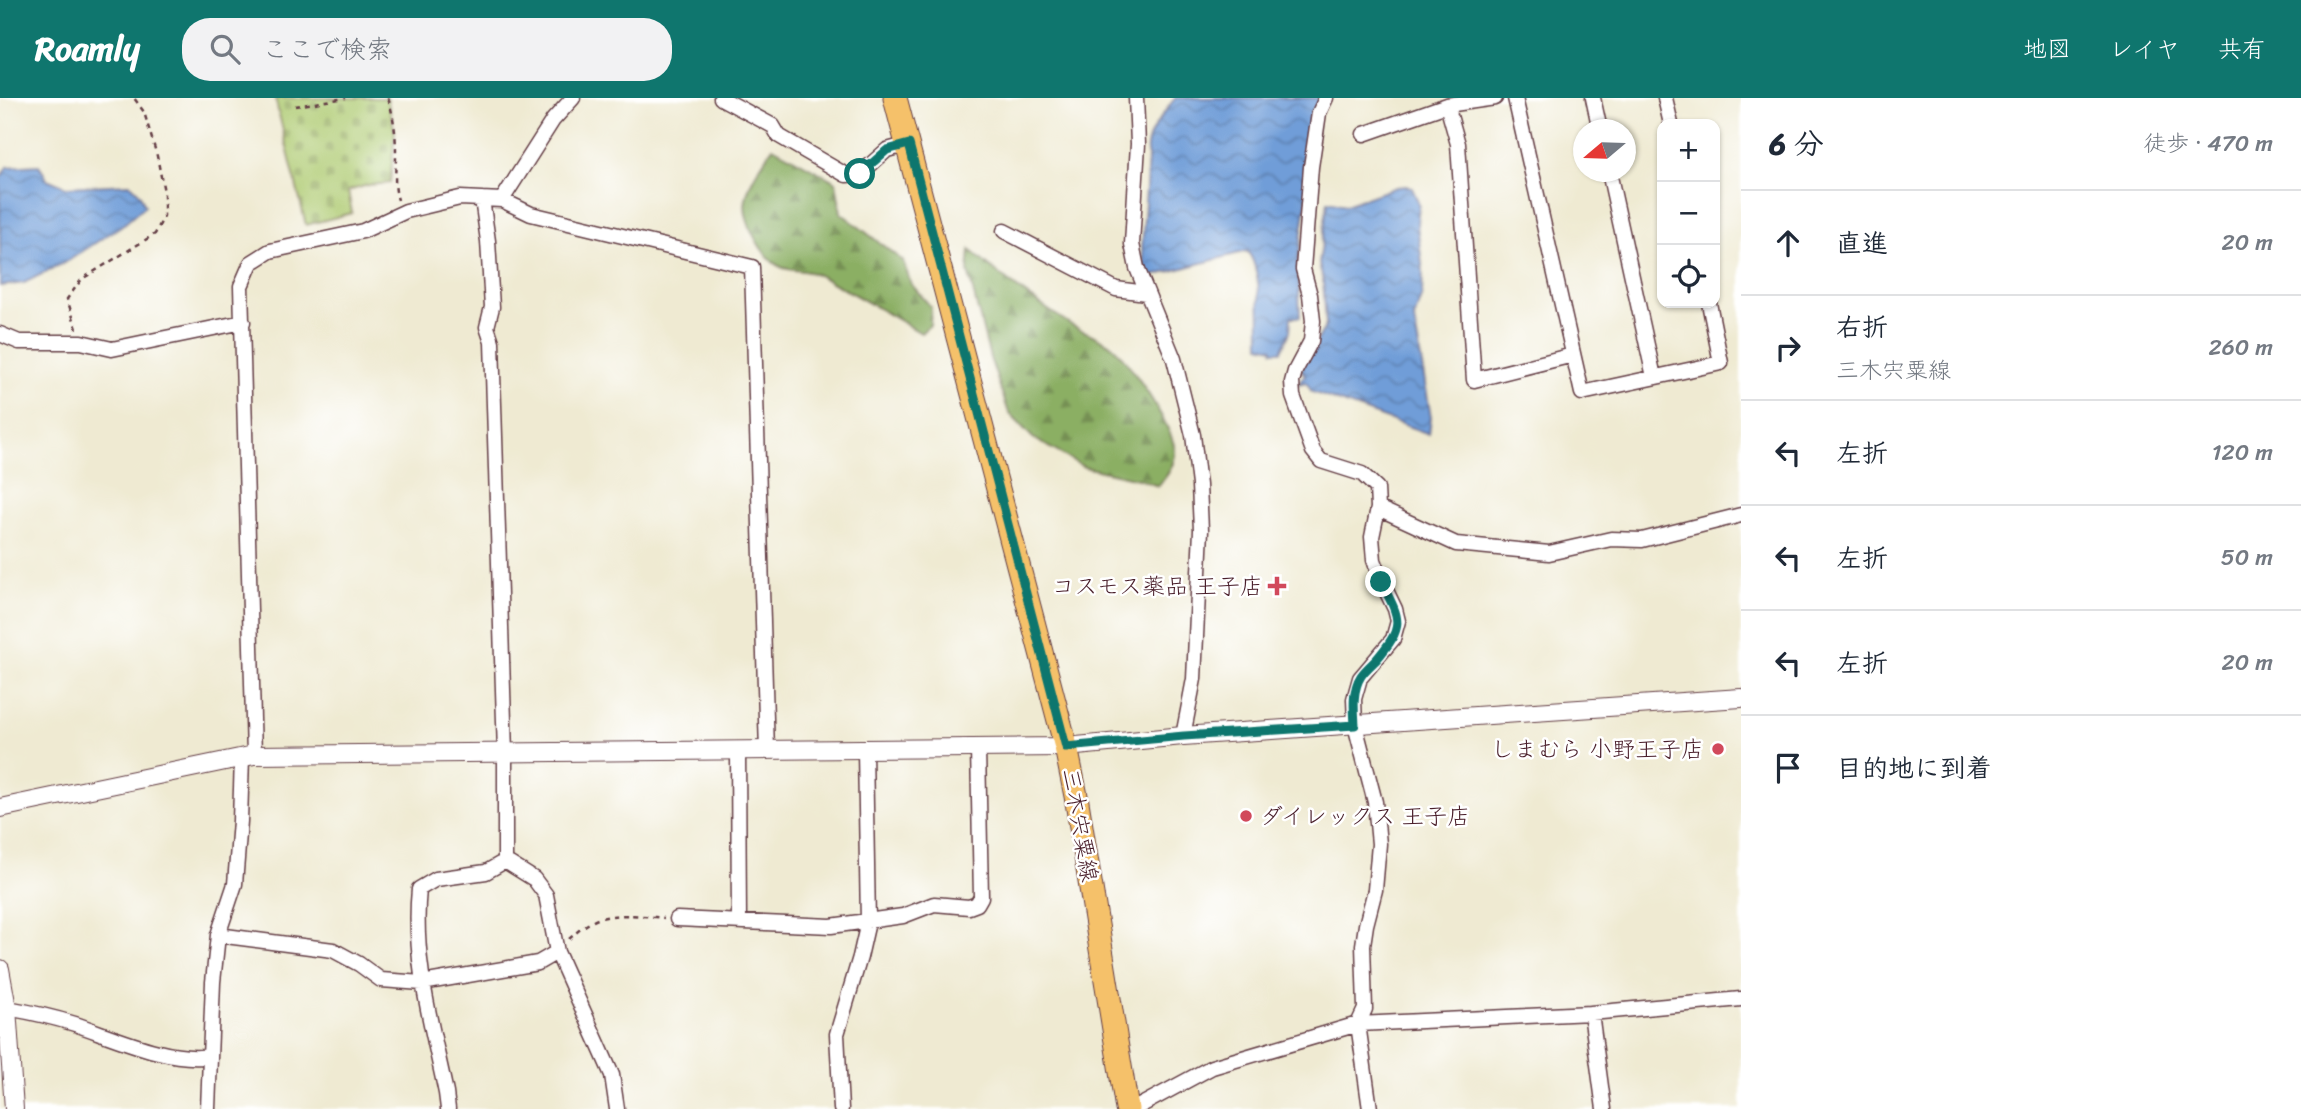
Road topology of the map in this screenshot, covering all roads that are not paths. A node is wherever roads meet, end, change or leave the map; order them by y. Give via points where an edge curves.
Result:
1 (573, 98) edge
2 (721, 98) edge
3 (895, 98) edge
4 (1136, 98) edge
5 (1326, 98) edge
6 (1495, 98) edge
7 (1515, 98) edge
8 (1593, 98) edge
9 (1665, 98) edge
10 (1447, 105) junction
11 (1598, 119) edge
12 (1670, 119) edge
13 (1364, 134) dead end
14 (909, 144) junction
15 (1611, 182) edge
16 (482, 199) junction
17 (502, 200) junction
18 (1004, 231) dead end
19 (1146, 293) junction
20 (1710, 308) edge
21 (243, 321) junction
22 (0, 334) edge
23 (1573, 355) junction
24 (1654, 377) junction
25 (1378, 508) junction
26 (1741, 515) edge
27 (1741, 698) edge
28 (1355, 725) junction
29 (1184, 736) junction
30 (1066, 747) junction
31 (978, 748) junction
32 (865, 750) junction
33 (738, 751) junction
34 (767, 751) junction
35 (505, 753) junction
36 (248, 756) junction
37 (0, 808) edge
38 (505, 861) junction
39 (677, 919) road end
40 (740, 921) junction
41 (868, 922) junction
42 (218, 935) junction
43 (557, 952) junction
44 (0, 969) edge
45 (422, 983) junction
46 (1741, 999) edge
47 (7, 1008) junction
48 (1591, 1013) junction
49 (1358, 1024) junction
50 (210, 1056) junction
51 (14, 1109) edge
52 (208, 1109) edge
53 (447, 1109) edge
54 (617, 1109) edge
55 (841, 1109) edge
56 (1127, 1109) edge
57 (1134, 1109) edge
58 (1370, 1109) edge
59 (1604, 1109) edge

1 - 17 street via 553,120
2 - 14 street via 773,126 779,136 846,176 860,174 887,150
3 - 14 main road, 三木宍粟線
4 - 19 street via 1132,244
5 - 25 street via 1319,113 1311,167 1303,269 1310,295 1311,341 1295,371 1293,396 1313,451 1321,461 1362,474 1377,488
6 - 10 street
7 - 23 street
8 - 11 street
9 - 12 street
10 - 13 street
10 - 23 street via 1458,145 1474,380
14 - 30 main road, 三木宍粟線
15 - 24 street
16 - 17 street
16 - 21 street via 460,198 401,213 363,231 270,251 251,263 241,286
16 - 35 street via 492,307 487,327 492,342
17 - 34 street via 531,214 752,267
18 - 19 street via 1116,289
19 - 29 street via 1174,359 1193,435 1199,485 1194,679
20 - 24 street via 1721,363
21 - 22 street via 112,349 81,342 19,342
21 - 36 street
23 - 24 street via 1582,393
25 - 26 street via 1456,544 1549,553 1611,539 1642,540
25 - 28 street via 1374,560 1398,621 1393,639 1360,678 1354,699
27 - 28 street
28 - 29 street
28 - 49 street via 1375,802 1379,844 1376,890 1363,945 1365,1009
29 - 30 street
30 - 31 street
30 - 56 main road, 三木宍粟線
31 - 32 street
31 - 41 street via 981,897 977,904 934,904
32 - 34 street
32 - 41 street
33 - 34 street
33 - 35 street
33 - 40 street
35 - 36 street
35 - 38 street
36 - 37 street
36 - 42 street via 235,884
38 - 43 street via 534,879 546,895
38 - 45 street via 486,873 436,879 419,889 416,917
39 - 40 street
40 - 41 street via 831,926
41 - 55 street via 837,1034
42 - 45 street via 333,950 381,980
42 - 50 street
43 - 45 street via 530,965
43 - 54 street via 612,1075
44 - 47 street
45 - 53 street
46 - 48 street
47 - 50 street via 194,1059
47 - 51 street
48 - 49 street
48 - 59 street
49 - 57 street via 1212,1067
49 - 58 street
50 - 52 street

